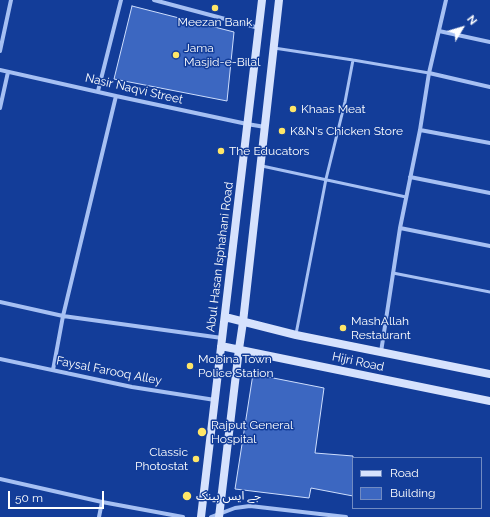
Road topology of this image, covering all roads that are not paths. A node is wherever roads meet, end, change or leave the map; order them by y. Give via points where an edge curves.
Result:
1 (11, 0) edge
2 (121, 0) edge
3 (154, 0) edge
4 (262, 0) edge
5 (279, 0) edge
6 (446, 0) edge
7 (259, 28) junction
8 (439, 31) junction
9 (490, 42) edge
10 (274, 48) junction
11 (0, 51) edge
12 (353, 60) junction
13 (0, 70) edge
14 (8, 72) junction
15 (429, 73) junction
16 (490, 87) edge
17 (98, 91) junction
18 (116, 96) junction
19 (0, 108) edge
20 (247, 124) junction
21 (265, 127) junction
22 (420, 130) junction
23 (490, 143) edge
24 (260, 165) junction
25 (410, 177) junction
26 (326, 179) junction
27 (490, 193) edge
28 (406, 197) junction
29 (400, 228) junction
30 (490, 246) edge
31 (393, 273) junction
32 (490, 292) edge
33 (0, 302) edge
34 (63, 316) junction
35 (225, 317) junction
36 (243, 322) junction
37 (296, 334) junction
38 (222, 342) junction
39 (239, 349) junction
40 (380, 352) junction
41 (0, 359) edge
42 (52, 370) junction
43 (490, 374) edge
44 (215, 400) junction
45 (490, 401) edge
46 (0, 479) edge
47 (102, 502) junction
48 (217, 516) edge
49 (99, 517) edge
50 (183, 517) edge
51 (201, 517) edge
52 (346, 517) edge

1 - 11 street
2 - 17 street
3 - 7 street
4 - 7 main road, Abul Hasan Isphahani Road
5 - 10 main road
6 - 8 street
7 - 20 main road, Abul Hasan Isphahani Road
8 - 9 street
8 - 15 street
10 - 12 lane
10 - 21 main road
12 - 15 lane
12 - 26 lane
13 - 14 street, Nasir Naqvi Street
14 - 17 street, Nasir Naqvi Street
14 - 19 street
15 - 16 street
15 - 22 street
17 - 18 street, Nasir Naqvi Street
18 - 20 street, Nasir Naqvi Street
18 - 34 street
20 - 21 street, Nasir Naqvi Street
20 - 35 main road, Abul Hasan Isphahani Road
21 - 24 main road
22 - 23 street
22 - 25 street
24 - 26 lane
24 - 36 main road
25 - 27 street
25 - 28 street
26 - 28 lane
26 - 37 lane
28 - 29 street
29 - 30 street
29 - 31 street
31 - 32 lane
31 - 40 street
33 - 34 street
34 - 38 street
34 - 42 street
35 - 36 main road, Hijri Road
35 - 38 main road, Abul Hasan Isphahani Road
36 - 37 main road, Hijri Road
36 - 39 main road
37 - 40 main road, Hijri Road
38 - 39 main road, Hijri Road
38 - 44 main road, Abul Hasan Isphahani Road
39 - 45 main road, Hijri Road
39 - 48 main road
40 - 43 main road, Hijri Road
41 - 42 street, Faysal Farooq Alley
42 - 44 street, Faysal Farooq Alley via 132,387
44 - 51 main road, Abul Hasan Isphahani Road
46 - 47 street
47 - 49 street
47 - 50 street
48 - 52 street via 235,508 250,506

